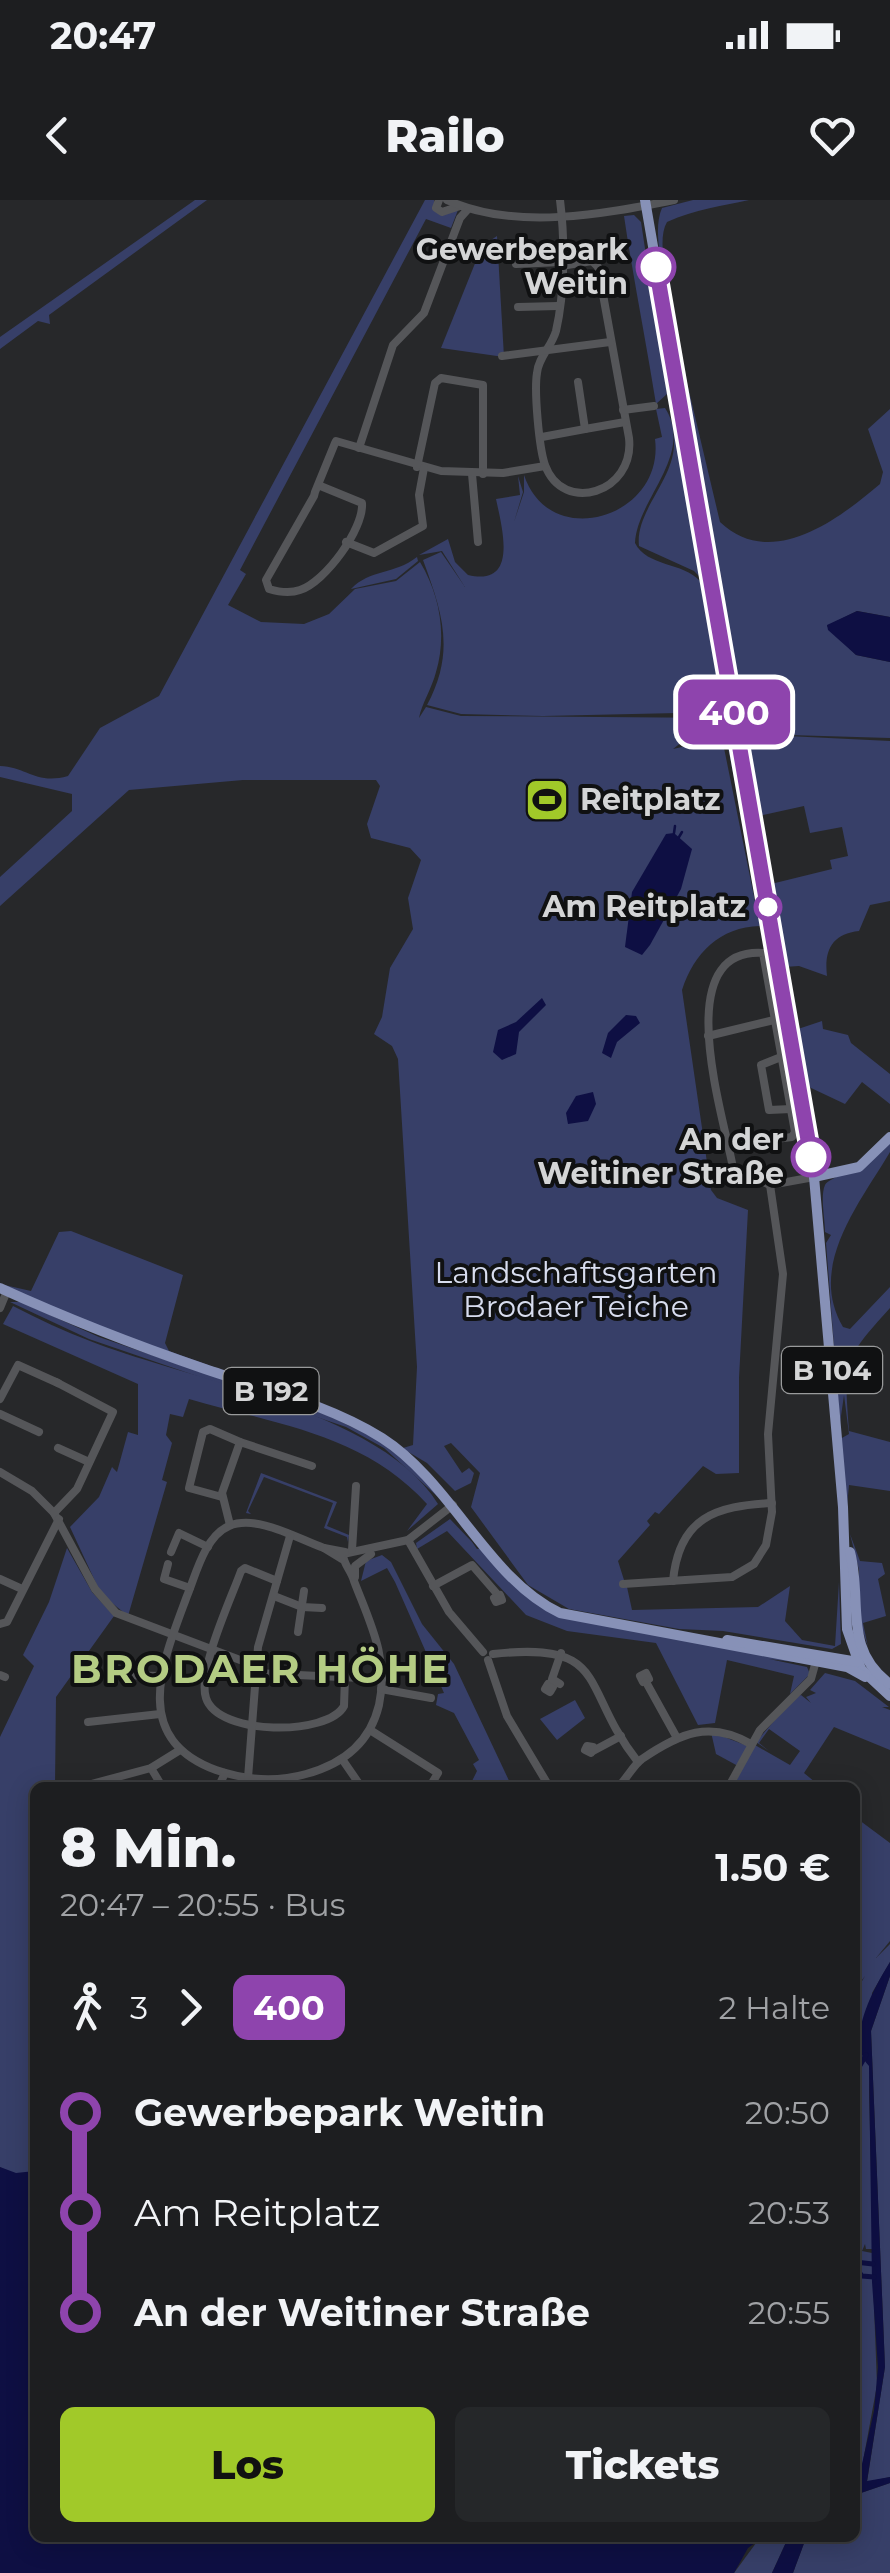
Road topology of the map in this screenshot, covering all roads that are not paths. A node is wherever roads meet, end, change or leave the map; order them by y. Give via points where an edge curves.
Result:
1 (439, 200) edge
2 (447, 200) edge
3 (560, 200) edge
4 (674, 200) edge
5 (464, 207) junction
6 (646, 207) edge
7 (561, 215) junction
8 (516, 264) dead end
9 (561, 264) junction
10 (558, 306) junction
11 (518, 307) dead end
12 (610, 342) junction
13 (546, 352) junction
14 (502, 356) dead end
15 (578, 382) dead end
16 (654, 406) dead end
17 (623, 410) junction
18 (625, 422) junction
19 (585, 430) junction
20 (542, 437) junction
21 (359, 448) junction
22 (545, 466) junction
23 (420, 468) junction
24 (472, 474) junction
25 (483, 474) junction
26 (318, 485) junction
27 (346, 542) junction
28 (478, 542) dead end
29 (774, 1020) junction
30 (708, 1036) junction
31 (781, 1057) junction
32 (790, 1108) junction
33 (890, 1136) edge
34 (729, 1145) junction
35 (733, 1168) junction
36 (712, 1172) dead end
37 (814, 1177) junction
38 (770, 1185) junction
39 (4, 1290) edge
40 (0, 1308) edge
41 (0, 1399) edge
42 (0, 1414) edge
43 (39, 1432) dead end
44 (240, 1442) junction
45 (58, 1448) dead end
46 (89, 1462) junction
47 (312, 1466) dead end
48 (0, 1472) edge
49 (356, 1486) dead end
50 (222, 1498) junction
51 (772, 1503) junction
52 (453, 1505) junction
53 (56, 1516) junction
54 (230, 1526) junction
55 (290, 1536) junction
56 (408, 1540) junction
57 (208, 1547) junction
58 (171, 1552) dead end
59 (351, 1558) junction
60 (168, 1564) dead end
61 (0, 1578) edge
62 (277, 1581) junction
63 (673, 1581) junction
64 (623, 1584) dead end
65 (433, 1586) junction
66 (190, 1588) junction
67 (22, 1589) junction
68 (304, 1592) dead end
69 (498, 1594) dead end
70 (274, 1596) junction
71 (302, 1607) junction
72 (322, 1608) dead end
73 (0, 1624) edge
74 (298, 1632) dead end
75 (173, 1636) junction
76 (855, 1647) junction
77 (213, 1651) junction
78 (561, 1653) junction
79 (488, 1655) junction
80 (837, 1656) junction
81 (816, 1657) junction
82 (852, 1664) junction
83 (256, 1669) junction
84 (114, 1675) dead end
85 (162, 1676) junction
86 (345, 1677) junction
87 (873, 1677) junction
88 (646, 1682) dead end
89 (554, 1683) dead end
90 (382, 1684) junction
91 (890, 1684) edge
92 (890, 1696) edge
93 (431, 1698) dead end
94 (160, 1714) junction
95 (88, 1722) dead end
96 (250, 1725) junction
97 (370, 1730) junction
98 (621, 1736) junction
99 (677, 1738) junction
100 (751, 1744) junction
101 (180, 1750) junction
102 (593, 1750) dead end
103 (342, 1759) junction
104 (637, 1765) junction
105 (151, 1768) junction
106 (225, 1773) junction
107 (307, 1774) junction
108 (248, 1778) junction
109 (99, 1782) edge
110 (159, 1782) edge
111 (221, 1782) edge
112 (260, 1782) edge
113 (268, 1782) edge
114 (308, 1782) edge
115 (358, 1782) edge
116 (433, 1782) edge
117 (546, 1782) edge
118 (622, 1782) edge
119 (731, 1782) edge

1 - 5 street via 442,212
2 - 5 street
3 - 7 street
4 - 6 street
5 - 7 street
5 - 21 street via 424,313 393,345
6 - 7 street
6 - 37 main road, B 104
7 - 9 street
8 - 9 street
9 - 10 street
9 - 12 street via 596,264
10 - 11 street
10 - 13 street via 556,334
12 - 13 street
12 - 17 street
13 - 14 street
13 - 20 street via 536,376
15 - 19 street
16 - 17 street
17 - 18 street
18 - 19 street
18 - 22 street via 629,457 610,486 578,492
19 - 20 street
20 - 22 street
21 - 23 street
21 - 26 street via 336,442
22 - 25 street
23 - 24 street
23 - 25 street via 441,378 483,385
23 - 27 street via 423,526 374,552
24 - 25 street
24 - 28 street
26 - 27 street via 363,506
26 - 27 street via 266,587 286,593 304,588
29 - 30 street
29 - 30 street via 763,953 736,959 719,970 708,993
29 - 31 street
30 - 34 street
31 - 32 street
31 - 32 street via 761,1066 769,1110
32 - 34 street via 794,1135
33 - 37 main road via 859,1167
34 - 35 street
35 - 36 street
35 - 38 street
37 - 38 street
37 - 76 main road, B 104
38 - 51 street via 783,1274 768,1434
39 - 40 street
39 - 52 main road, B 192 via 91,1330 352,1422 406,1456
41 - 46 street via 18,1365 112,1410
42 - 43 street
44 - 47 street
44 - 50 street
44 - 50 street via 202,1432 189,1488
45 - 46 street
46 - 53 street
48 - 53 street
49 - 59 street
50 - 54 street
51 - 63 street via 733,1505 704,1518 681,1546
51 - 63 street via 766,1545 749,1568 732,1577
52 - 56 street
52 - 81 main road, B 192 via 526,1590 552,1609
53 - 67 street
53 - 75 street via 110,1608
54 - 55 street via 249,1523
54 - 57 street
55 - 59 street
55 - 62 street
56 - 59 street
56 - 65 street
57 - 58 street via 179,1533
57 - 66 street
59 - 90 street via 379,1642
60 - 66 street via 164,1579
61 - 67 street
62 - 70 street
62 - 77 street via 241,1570
63 - 64 street
65 - 69 street via 472,1566
65 - 79 street
66 - 75 street
67 - 73 street
68 - 71 street
70 - 71 street
70 - 83 street
71 - 72 street
71 - 74 street
75 - 77 street
75 - 85 street
76 - 80 main road
76 - 82 main road, B 104
76 - 87 main road, B 104
77 - 83 street
77 - 96 street via 204,1684 207,1703 224,1721
78 - 79 street
78 - 89 street
78 - 98 street via 586,1670
79 - 117 street via 507,1716
80 - 81 main road, B 192
80 - 82 main road, B 192
81 - 82 main road, B 192
81 - 100 street via 812,1678
82 - 87 main road
83 - 86 street
83 - 96 street
84 - 85 street
85 - 94 street
86 - 90 street
86 - 96 street via 345,1703 336,1717 295,1726
87 - 91 main road, B 104
87 - 92 main road, B 104
88 - 99 street
90 - 93 street
90 - 97 street
94 - 95 street
94 - 101 street
96 - 108 street
97 - 103 street
97 - 116 street via 438,1773
98 - 102 street
98 - 104 street
99 - 100 street via 717,1729
99 - 104 street
100 - 119 street
101 - 105 street
101 - 106 street
103 - 107 street
103 - 115 street
104 - 118 street
105 - 109 street
105 - 110 street
106 - 108 street
106 - 111 street
107 - 113 street
107 - 114 street
108 - 112 street

